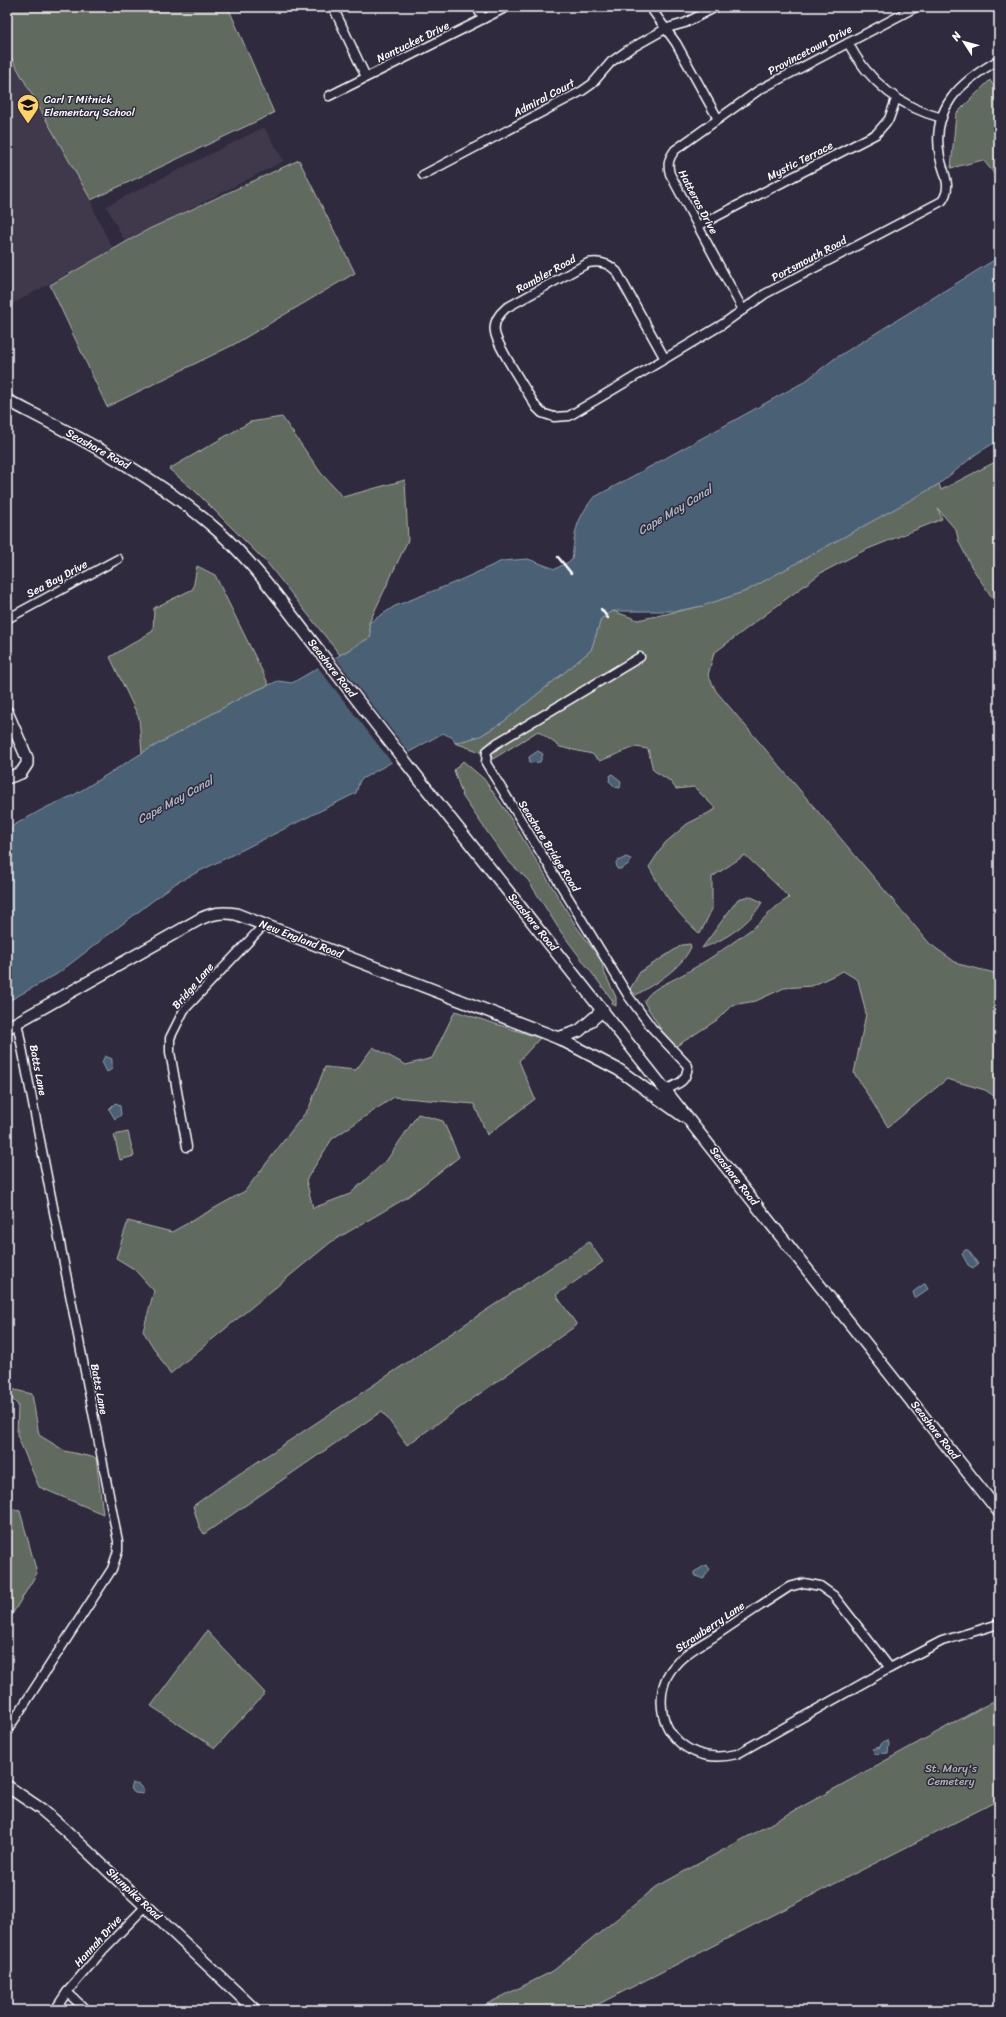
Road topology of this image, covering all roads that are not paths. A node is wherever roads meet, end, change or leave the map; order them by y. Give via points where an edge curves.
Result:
1 (333, 7) edge
2 (478, 7) edge
3 (507, 7) edge
4 (650, 7) edge
5 (716, 7) edge
6 (916, 7) edge
7 (483, 19) junction
8 (667, 28) junction
9 (848, 43) junction
10 (999, 60) edge
11 (366, 77) junction
12 (329, 96) dead end
13 (896, 99) junction
14 (942, 118) junction
15 (718, 119) junction
16 (423, 175) dead end
17 (698, 226) junction
18 (743, 310) junction
19 (664, 359) junction
20 (7, 400) edge
21 (542, 413) joint
22 (118, 559) dead end
23 (7, 619) edge
24 (640, 657) dead end
25 (7, 712) edge
26 (7, 778) edge
27 (264, 925) junction
28 (603, 1010) junction
29 (17, 1022) junction
30 (7, 1028) edge
31 (558, 1038) junction
32 (667, 1089) junction
33 (692, 1122) junction
34 (187, 1147) dead end
35 (999, 1512) edge
36 (999, 1624) edge
37 (890, 1668) junction
38 (7, 1731) edge
39 (7, 1786) edge
40 (146, 1906) junction
41 (67, 1992) junction
42 (55, 2010) edge
43 (86, 2010) edge
44 (255, 2010) edge

1 - 11 street
2 - 7 street
3 - 7 street, Nantucket Drive
4 - 8 street
5 - 8 street, Admiral Court via 685,23
6 - 9 street, Provincetown Drive
7 - 11 street, Nantucket Drive
8 - 15 street
8 - 16 street, Admiral Court via 611,62 592,84 582,91
9 - 13 street via 865,71
9 - 15 street, Provincetown Drive via 759,90
10 - 14 street, Portsmouth Road via 965,81 949,101
11 - 12 street, Nantucket Drive
13 - 14 street via 910,107
13 - 17 street, Mystic Terrace via 889,119 876,134
14 - 18 street, Portsmouth Road via 938,144 948,183 948,190 942,201 765,294
15 - 17 street, Hatteras Drive via 675,150 669,161 670,174
17 - 18 street, Hatteras Drive
18 - 19 street, Portsmouth Road
19 - 21 street, Portsmouth Road via 569,416 554,418
19 - 21 street, Rambler Road via 615,270 602,262 588,263 506,308 497,317 496,338
20 - 28 main road, Seashore Road via 126,464 178,498 219,532 309,638
22 - 23 street, Sea Bay Drive
24 - 32 street, Seashore Bridge Road via 497,743 487,751 486,763 629,996 652,1028 688,1066 687,1076 683,1081
25 - 26 main road via 26,752 27,764 21,773
27 - 29 main road, New England Road via 231,913 206,916
27 - 31 main road, New England Road
27 - 34 street, Bridge Lane via 184,1010 170,1038 170,1052
28 - 31 main road via 579,1031
28 - 32 main road, Seashore Road
29 - 30 main road, New England Road
29 - 38 street, Batts Lane via 118,1546 112,1569
31 - 33 main road, New England Road via 619,1070
32 - 33 main road, Seashore Road
33 - 35 main road, Seashore Road
36 - 37 street, Strawberry Lane via 942,1641
37 - 37 street, Strawberry Lane via 737,1754 727,1756 707,1756 687,1748 671,1733 663,1713 662,1691 665,1680 675,1664 789,1587 796,1585 812,1584 828,1591
39 - 40 main road, Shunpike Road via 41,1809
40 - 41 street, Hannah Drive
40 - 44 main road, Shunpike Road
41 - 42 street, Hannah Drive
41 - 43 street

